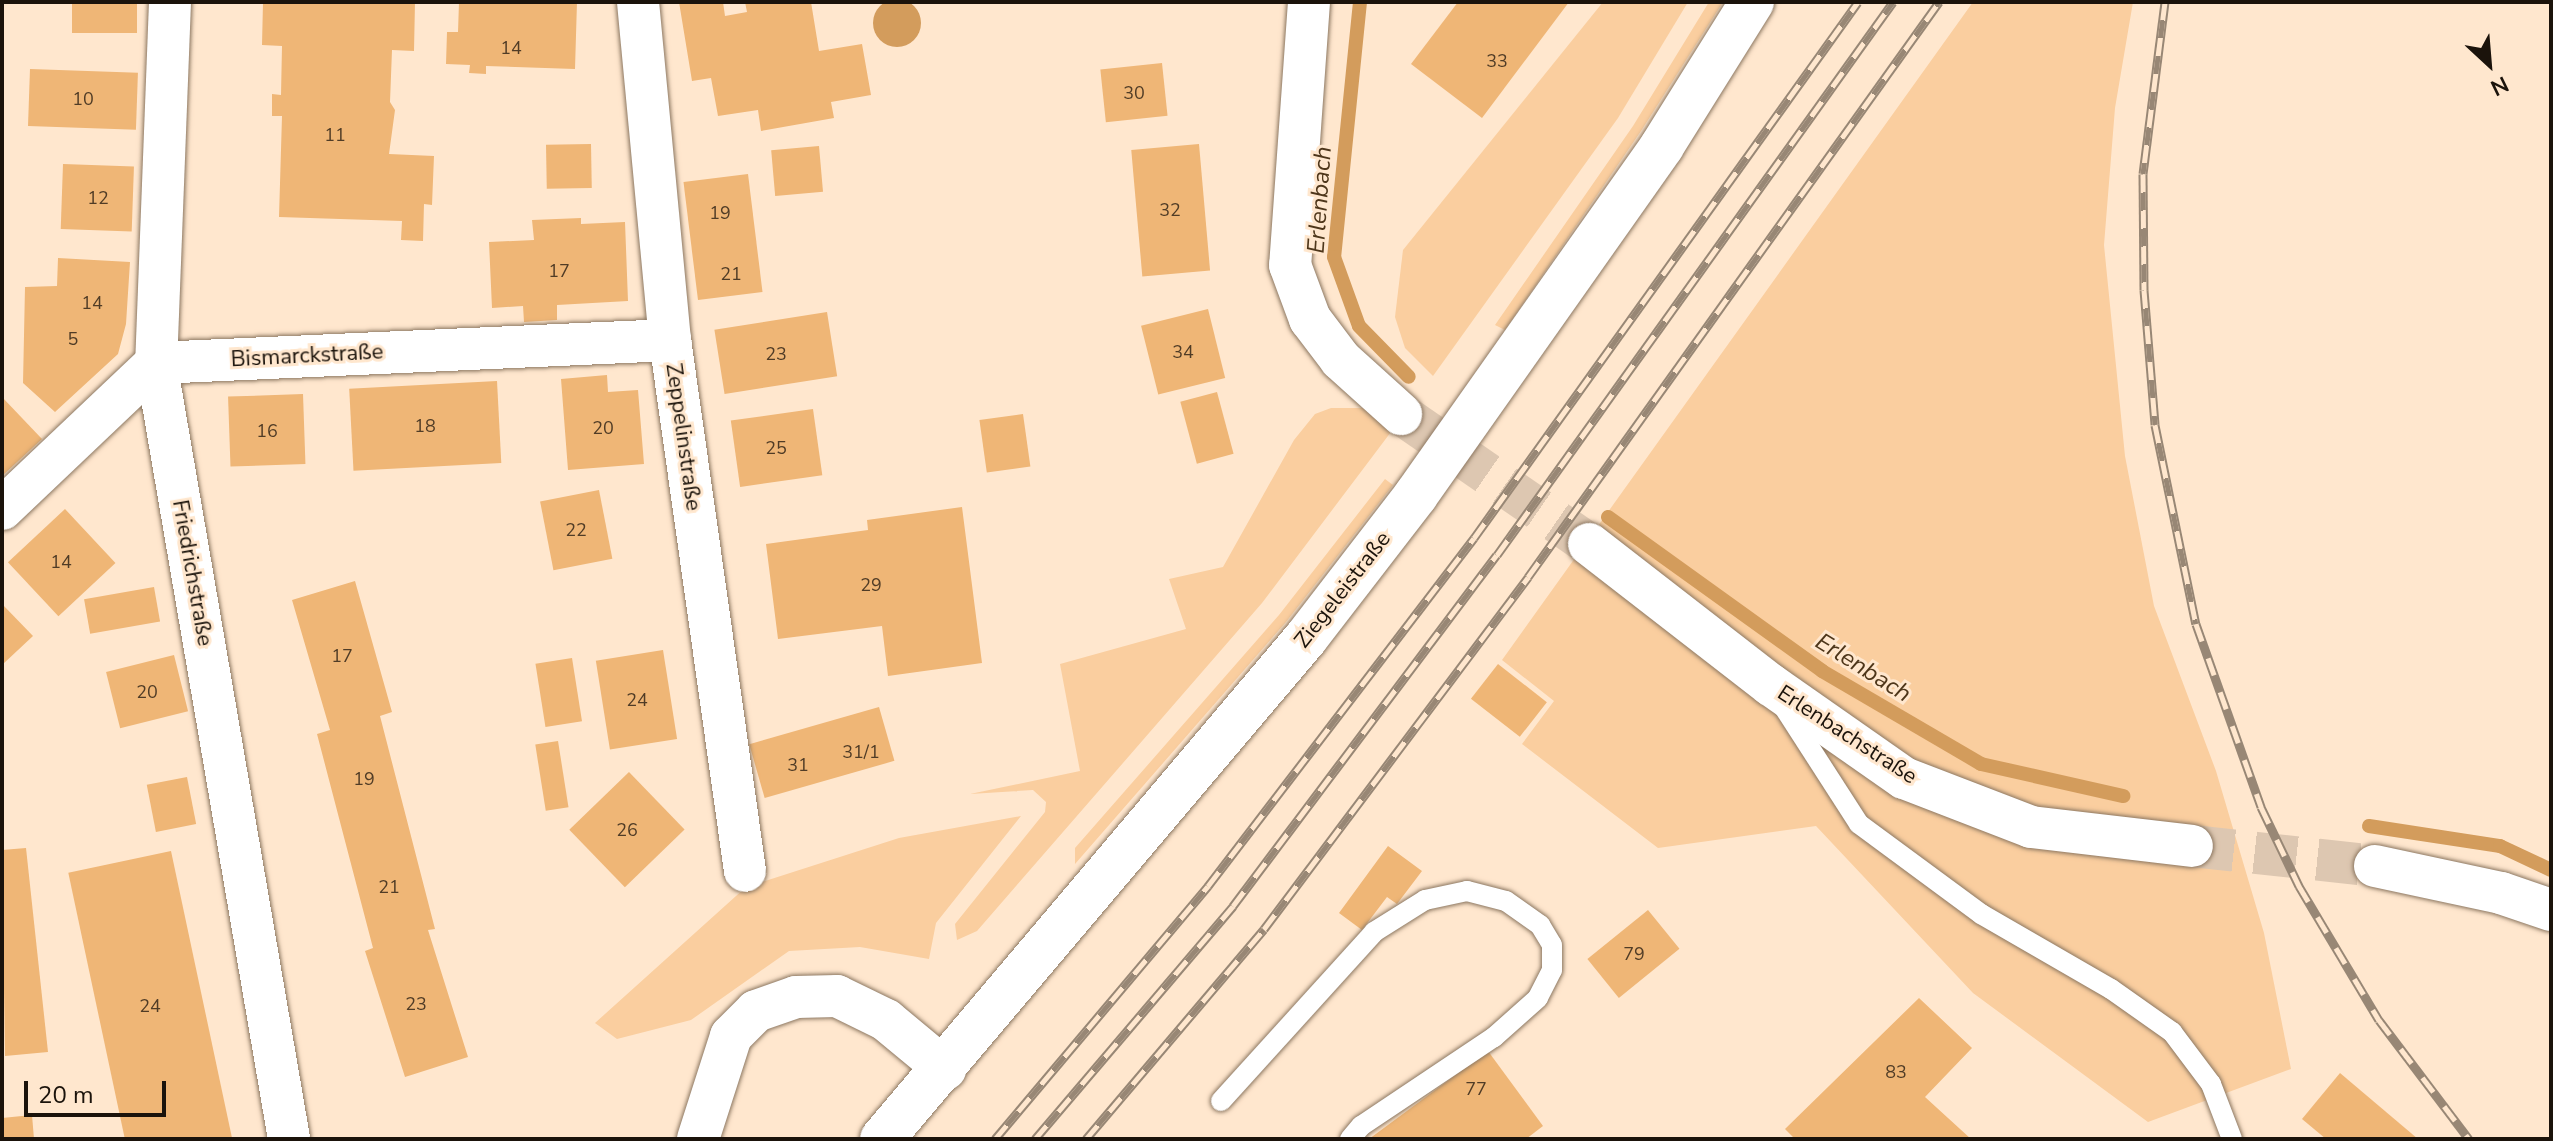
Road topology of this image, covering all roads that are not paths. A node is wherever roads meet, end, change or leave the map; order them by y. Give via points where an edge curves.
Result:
1 (170, 2) edge
2 (638, 2) edge
3 (1309, 2) edge
4 (1752, 2) edge
5 (670, 340) junction
6 (156, 363) junction
7 (1401, 414) tunnel mouth
8 (2, 509) edge
9 (1589, 544) tunnel mouth
10 (1771, 685) junction
11 (2192, 846) tunnel mouth
12 (2375, 866) tunnel mouth
13 (745, 871) dead end
14 (2551, 910) edge
15 (945, 1069) junction
16 (1221, 1101) dead end
17 (289, 1139) edge
18 (698, 1139) edge
19 (882, 1139) edge
20 (1350, 1139) edge
21 (2232, 1139) edge

1 - 6 street, Friedrichstraße
2 - 5 street, Zeppelinstraße
3 - 7 street via 1290,265 1310,319 1341,360
4 - 15 street, Ziegeleistraße via 1662,146 1416,495 1306,638
5 - 6 street, Bismarckstraße
5 - 13 street, Zeppelinstraße
6 - 8 street
6 - 17 street, Friedrichstraße
9 - 10 street, Erlenbachstraße
10 - 11 street, Erlenbachstraße via 1904,778 2017,822
10 - 21 lane via 1859,824 1981,914 2111,989 2172,1032 2211,1084
12 - 14 street via 2501,893
15 - 18 street via 886,1020 837,996 796,997 756,1011 731,1036
15 - 19 street, Ziegeleistraße
16 - 20 lane via 1374,932 1425,900 1467,891 1506,901 1540,925 1552,945 1552,970 1538,998 1494,1037 1361,1126

